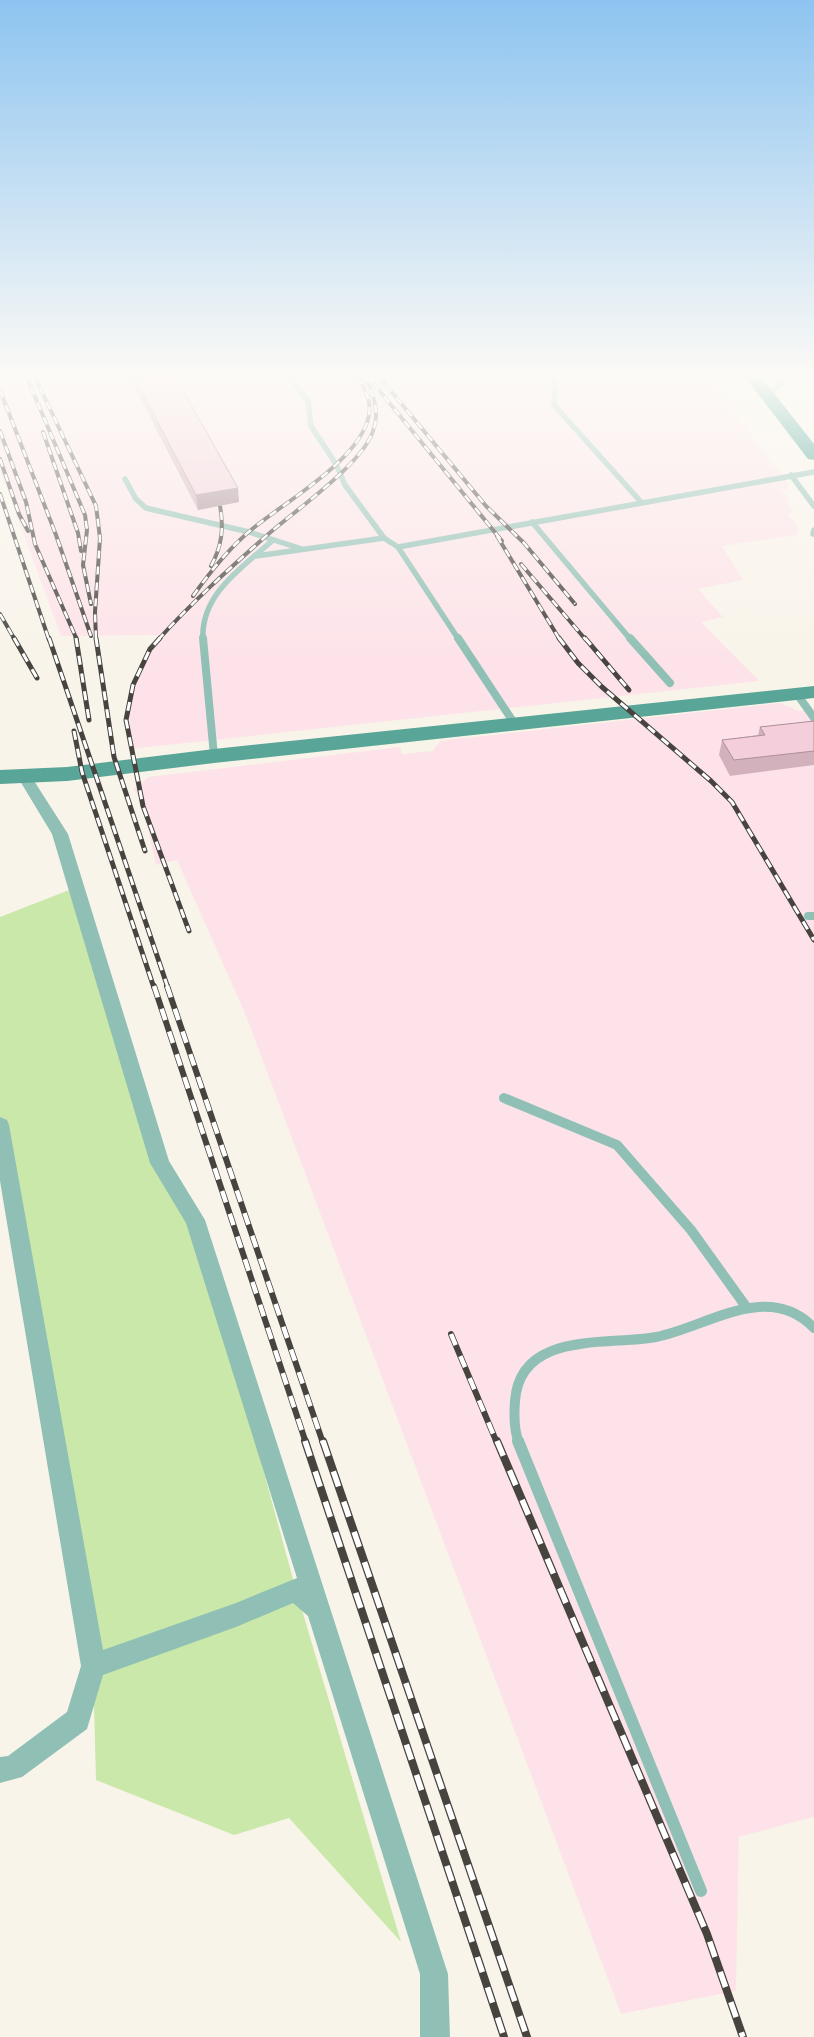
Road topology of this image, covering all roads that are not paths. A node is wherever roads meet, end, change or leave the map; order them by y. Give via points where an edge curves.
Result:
1 (338, 468) edge
2 (611, 468) edge
3 (814, 472) edge
4 (791, 475) junction
5 (125, 479) dead end
6 (641, 502) junction
7 (814, 506) edge
8 (532, 522) junction
9 (384, 538) junction
10 (273, 540) junction
11 (398, 547) junction
12 (302, 549) junction
13 (255, 556) junction
14 (670, 683) dead end
15 (806, 693) edge
16 (814, 718) edge
17 (514, 724) junction
18 (214, 756) junction
19 (24, 776) junction
20 (0, 777) edge
21 (504, 1098) dead end
22 (0, 1125) edge
23 (747, 1308) junction
24 (814, 1328) edge
25 (319, 1610) junction
26 (93, 1666) junction
27 (0, 1770) edge
28 (701, 1891) dead end
29 (435, 2037) edge

1 - 9 lane via 345,484
2 - 6 lane
3 - 4 lane
4 - 6 lane
4 - 7 lane
5 - 10 lane via 132,496 146,508
6 - 8 lane
8 - 11 lane
8 - 14 lane
9 - 11 lane
9 - 12 lane
10 - 12 lane
10 - 13 lane
11 - 17 lane
12 - 13 lane
13 - 18 lane via 212,599 205,614 203,636
15 - 16 lane
15 - 17 street
17 - 18 street
18 - 19 street via 67,774
19 - 20 street
19 - 25 street via 60,834 160,1163 195,1220
21 - 23 lane via 617,1145 691,1230
22 - 26 street
23 - 24 lane via 786,1310 807,1319
23 - 28 lane via 704,1319 671,1333 575,1343 548,1352 524,1370 513,1400 517,1438
25 - 26 street via 296,1590
25 - 29 street via 434,1974
26 - 27 street via 78,1720 12,1768

